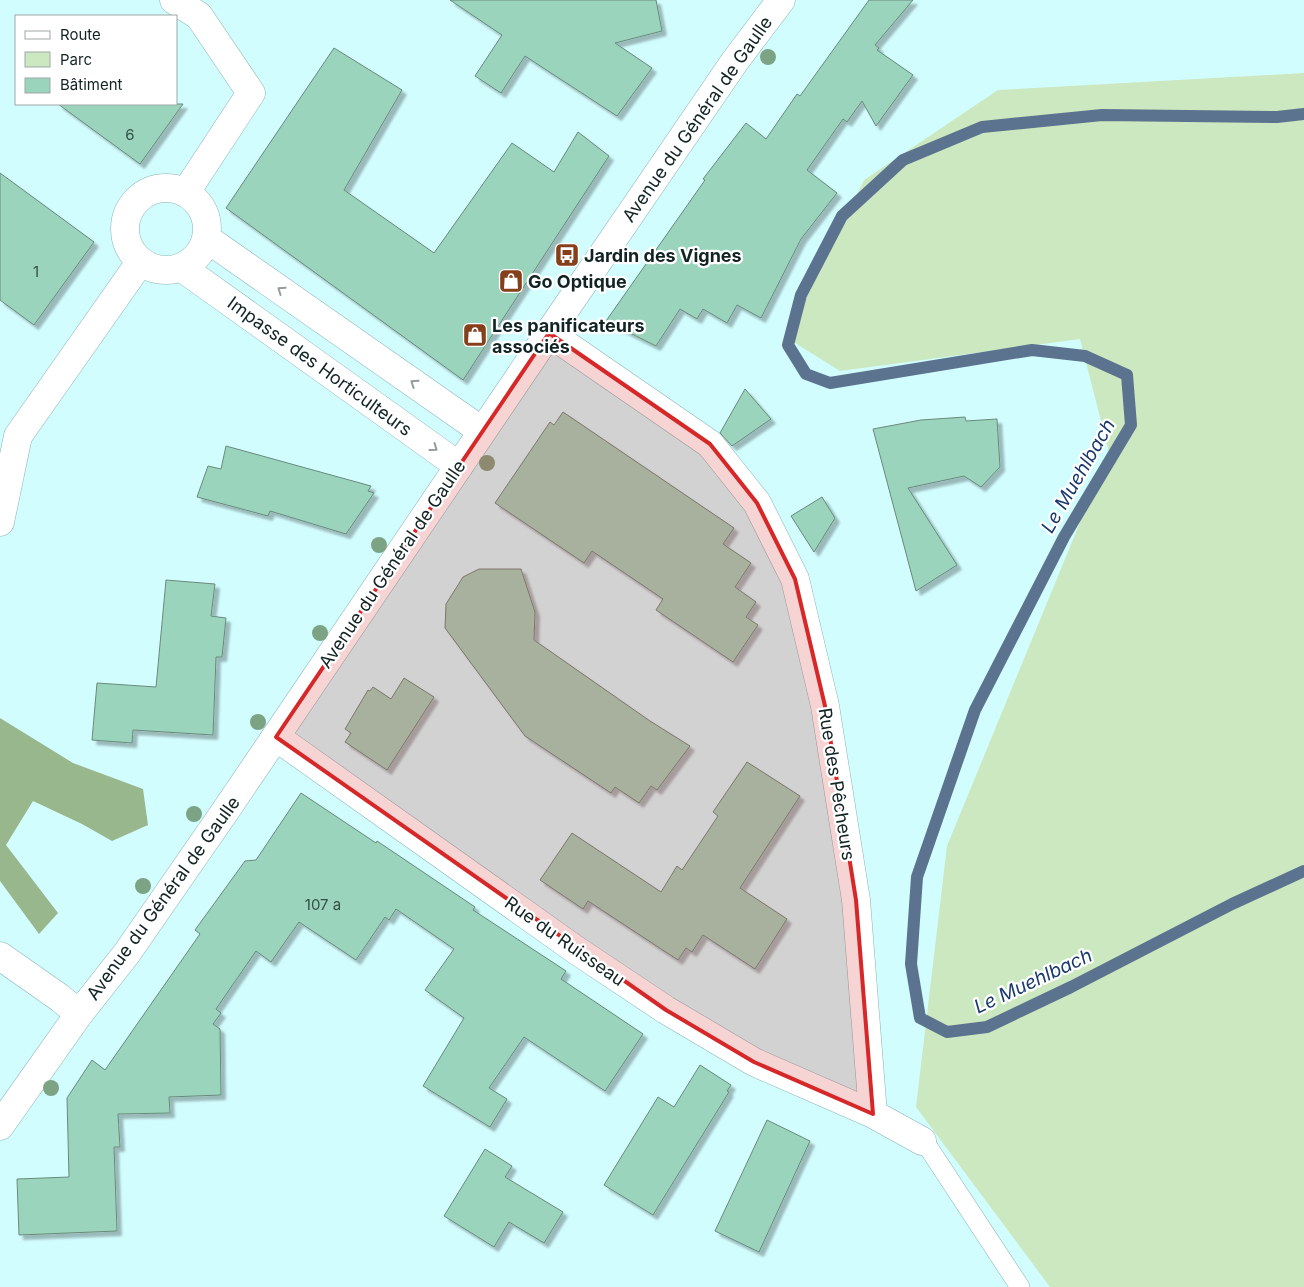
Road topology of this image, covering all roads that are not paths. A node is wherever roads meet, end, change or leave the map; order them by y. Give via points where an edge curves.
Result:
1 (174, 0) edge
2 (781, 0) edge
3 (186, 192) junction
4 (206, 238) junction
5 (142, 261) junction
6 (181, 267) junction
7 (549, 333) junction
8 (482, 431) junction
9 (459, 466) junction
10 (0, 522) edge
11 (276, 737) junction
12 (0, 956) edge
13 (79, 1014) junction
14 (873, 1114) junction
15 (0, 1126) edge
16 (922, 1141) joint
17 (1020, 1287) edge

1 - 3 street via 199,16 251,93
2 - 7 street, Avenue du Général de Gaulle via 735,61
3 - 4 street via 201,207 207,227
3 - 5 street via 174,188 150,191 132,206 127,217 128,241
4 - 6 street via 197,255
8 -> 4 street
5 - 6 street via 160,269
5 - 10 street via 18,436
6 -> 9 street, Impasse des Horticulteurs
7 - 8 street, Avenue du Général de Gaulle
7 - 14 street, Rue des Pêcheurs via 710,444 757,504 795,579 825,706 856,900
8 - 9 street, Avenue du Général de Gaulle
9 - 11 street, Avenue du Général de Gaulle
11 - 13 street, Avenue du Général de Gaulle via 128,953
11 - 14 street, Rue du Ruisseau via 666,1010 754,1062
12 - 13 street
13 - 15 street, Avenue du Général de Gaulle
14 - 16 street
16 - 17 lane

